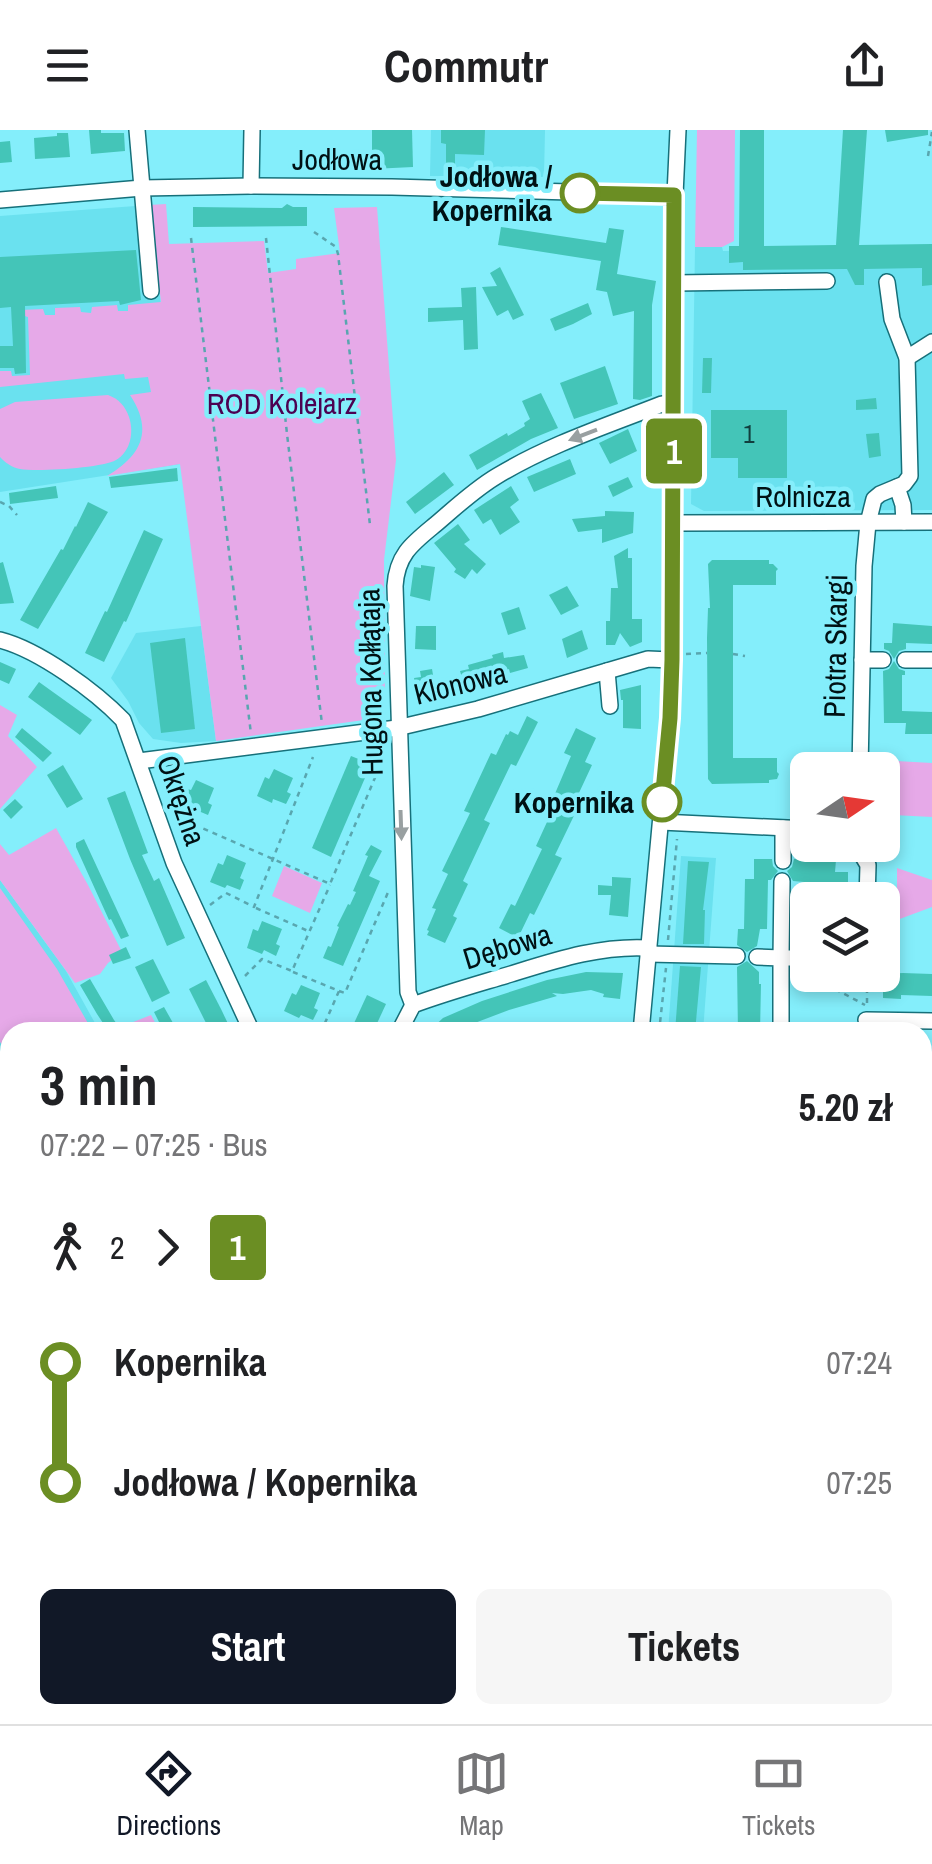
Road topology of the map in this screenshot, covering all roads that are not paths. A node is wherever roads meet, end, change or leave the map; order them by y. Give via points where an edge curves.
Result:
1 (137, 130) edge
2 (252, 130) edge
3 (669, 130) edge
4 (678, 130) edge
5 (675, 174) junction
6 (250, 186) junction
7 (142, 188) junction
8 (674, 195) junction
9 (0, 200) edge
10 (827, 281) dead end
11 (887, 282) dead end
12 (675, 283) junction
13 (151, 290) dead end
14 (932, 342) edge
15 (907, 358) junction
16 (675, 406) junction
17 (897, 487) junction
18 (868, 522) junction
19 (904, 522) junction
20 (932, 522) edge
21 (674, 523) junction
22 (0, 640) edge
23 (675, 657) junction
24 (862, 660) junction
25 (883, 660) dead end
26 (905, 660) dead end
27 (932, 660) edge
28 (607, 671) junction
29 (610, 706) dead end
30 (398, 728) junction
31 (860, 752) edge
32 (139, 761) junction
33 (660, 822) junction
34 (783, 828) junction
35 (790, 828) edge
36 (782, 862) dead end
37 (782, 880) dead end
38 (649, 951) junction
39 (737, 956) dead end
40 (757, 957) dead end
41 (781, 958) junction
42 (790, 958) edge
43 (413, 1005) junction
44 (866, 1020) dead end
45 (247, 1022) edge
46 (404, 1022) edge
47 (643, 1022) edge
48 (781, 1022) edge
49 (879, 1022) edge

1 - 7 street
2 - 6 street
3 - 5 street
4 - 5 street
5 - 8 street
6 - 7 street, Jodłowa
6 - 8 street, Jodłowa
7 - 9 street, Jodłowa
7 - 13 street
8 - 12 street
10 - 12 street
11 - 15 street
12 - 16 street
14 - 15 street
15 - 17 street via 910,476
16 - 21 street
16 -> 30 street, Hugona Kołłątaja via 662,404 499,474 402,556 396,570
17 - 18 street via 874,498
17 - 19 street
18 - 19 street, Rolnicza
18 - 21 street, Rolnicza
18 - 24 street, Piotra Skargi
19 - 20 street, Rolnicza
21 - 23 street
22 - 32 street, Okrężna via 106,703 123,720
23 - 28 street, Klonowa
23 - 33 street
24 - 25 street
24 - 31 street, Piotra Skargi
26 - 27 street
28 - 29 street
28 - 30 street, Klonowa
30 - 32 street, Klonowa
30 -> 43 street, Hugona Kołłątaja
32 - 45 street, Okrężna via 174,863
33 - 34 street
33 - 38 street
34 - 35 street
34 - 36 street
37 - 41 street
38 - 39 street, Dębowa
38 - 43 street, Dębowa via 627,946 572,956
38 - 47 street
40 - 41 street
41 - 42 street
41 - 48 street
43 - 46 street
44 - 49 street

